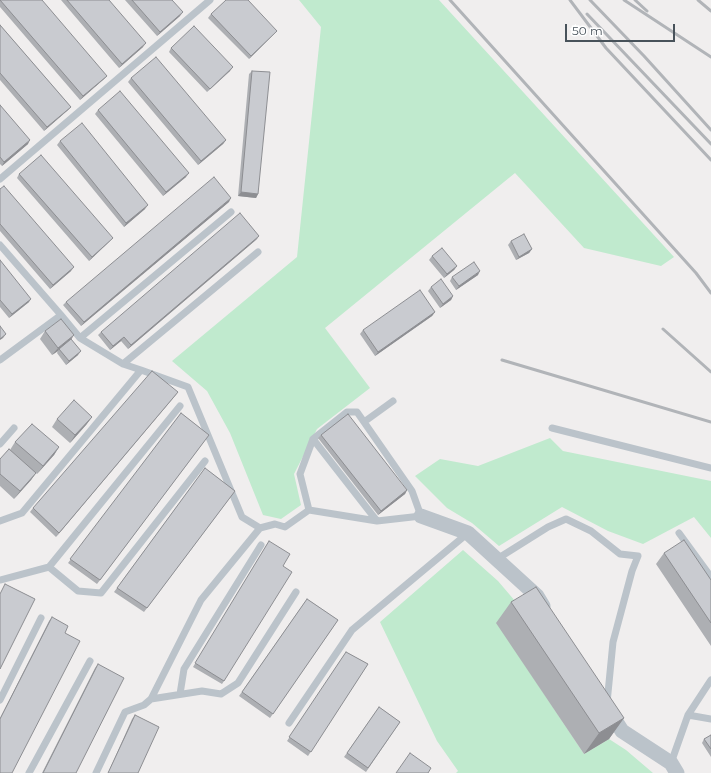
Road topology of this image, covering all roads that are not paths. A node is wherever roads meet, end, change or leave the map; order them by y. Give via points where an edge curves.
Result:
1 (210, 0) edge
2 (0, 179) edge
3 (231, 212) dead end
4 (0, 245) edge
5 (258, 252) dead end
6 (61, 315) junction
7 (80, 338) junction
8 (0, 360) edge
9 (123, 364) junction
10 (141, 370) junction
11 (394, 401) dead end
12 (180, 406) dead end
13 (364, 422) junction
14 (14, 428) dead end
15 (552, 428) dead end
16 (313, 439) junction
17 (0, 444) edge
18 (205, 461) dead end
19 (711, 468) edge
20 (309, 510) junction
21 (421, 516) junction
22 (376, 520) junction
23 (0, 521) edge
24 (260, 528) junction
25 (468, 533) junction
26 (679, 533) dead end
27 (261, 545) dead end
28 (497, 559) junction
29 (49, 567) junction
30 (711, 577) edge
31 (0, 580) edge
32 (296, 592) dead end
33 (549, 616) edge
34 (41, 618) dead end
35 (90, 661) dead end
36 (711, 680) edge
37 (594, 687) edge
38 (180, 694) junction
39 (151, 699) junction
40 (0, 700) edge
41 (606, 707) junction
42 (688, 715) junction
43 (711, 719) edge
44 (289, 723) dead end
45 (674, 768) edge
46 (29, 773) edge
47 (96, 773) edge

1 - 2 lane
3 - 7 lane
4 - 6 lane
5 - 9 lane
6 - 7 lane
6 - 8 lane
7 - 9 lane
9 - 10 lane
10 - 23 lane via 22,513
10 - 24 lane via 188,387 242,517
11 - 13 lane
12 - 29 lane
13 - 16 lane via 357,412 347,412
13 - 21 lane via 412,491
14 - 17 lane
15 - 19 lane
16 - 20 lane via 300,474
16 - 22 lane
18 - 29 lane via 102,593 78,591
20 - 22 lane
20 - 24 lane via 285,528 275,524
21 - 22 lane
21 - 25 street
24 - 39 lane via 201,600
25 - 28 street
25 - 44 lane via 352,630
26 - 30 lane
27 - 38 lane via 184,669
28 - 33 street via 537,596
28 - 41 lane via 548,526 566,519 591,531 620,554 638,556 613,642
29 - 31 lane
32 - 38 lane via 238,683 220,694 202,691
34 - 40 lane
35 - 46 lane
36 - 42 lane
37 - 41 street
38 - 39 lane
39 - 47 lane via 144,705 125,712
41 - 45 street via 622,732
42 - 43 lane
42 - 45 lane

